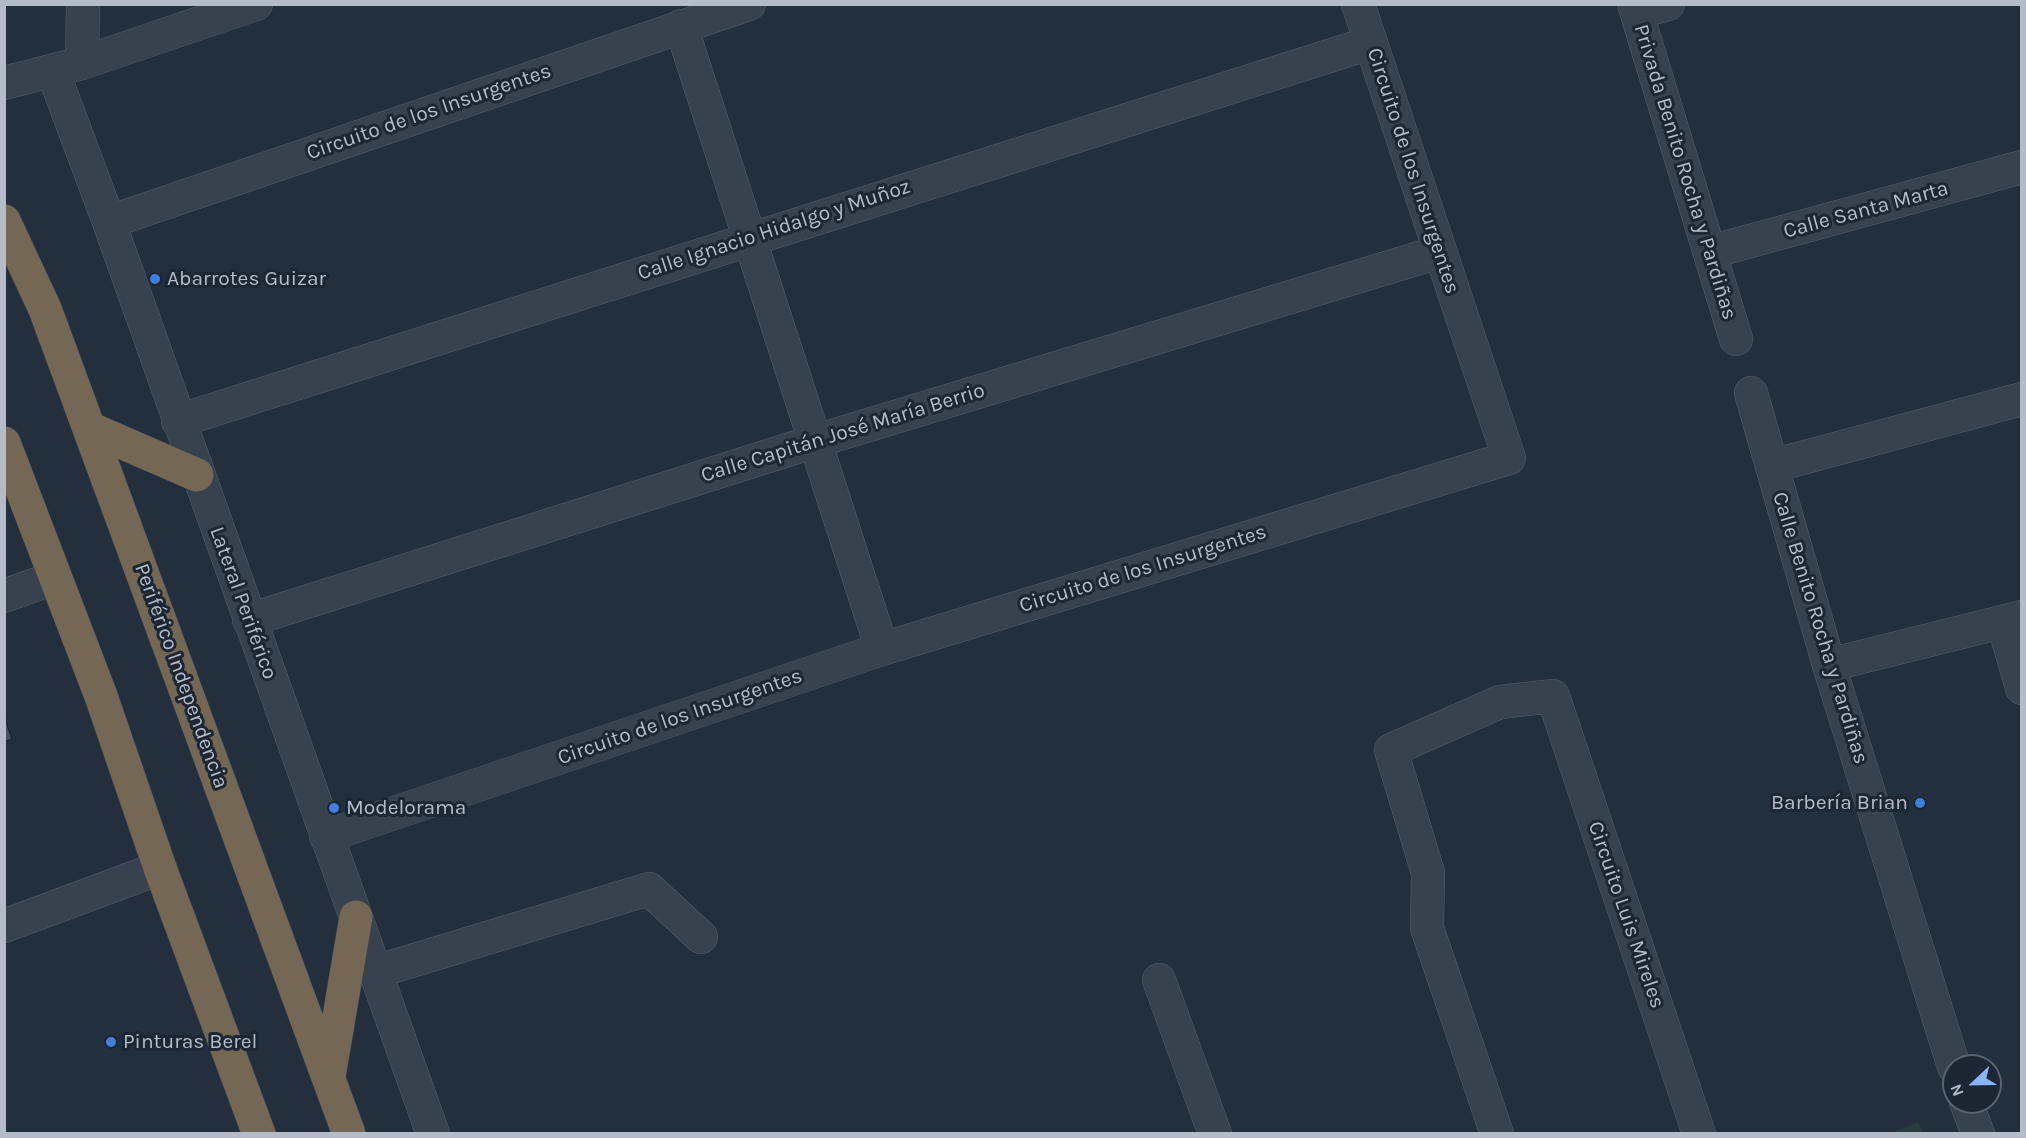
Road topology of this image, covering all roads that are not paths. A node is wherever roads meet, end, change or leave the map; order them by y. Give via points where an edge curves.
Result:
1 (83, 4) edge
2 (256, 4) edge
3 (749, 4) edge
4 (1358, 4) edge
5 (1668, 4) edge
6 (1636, 9) edge
7 (681, 26) junction
8 (1370, 43) junction
9 (68, 67) junction
10 (4, 83) edge
11 (2022, 168) edge
12 (4, 221) edge
13 (109, 222) junction
14 (750, 237) junction
15 (1439, 252) junction
16 (1710, 252) junction
17 (1736, 339) dead end
18 (1751, 393) dead end
19 (2022, 399) edge
20 (178, 421) junction
21 (89, 428) junction
22 (816, 441) junction
23 (4, 443) edge
24 (1772, 466) junction
25 (197, 475) junction
26 (54, 578) junction
27 (4, 596) edge
28 (249, 620) junction
29 (2012, 620) edge
30 (882, 649) junction
31 (1829, 665) junction
32 (2022, 688) edge
33 (326, 836) junction
34 (160, 868) junction
35 (356, 917) junction
36 (4, 926) edge
37 (701, 937) dead end
38 (375, 972) junction
39 (1159, 980) dead end
40 (1950, 1054) edge
41 (329, 1078) junction
42 (1970, 1114) edge
43 (259, 1134) edge
44 (349, 1134) edge
45 (433, 1134) edge
46 (1215, 1134) edge
47 (1497, 1134) edge
48 (1699, 1134) edge
49 (1978, 1134) edge

1 - 9 street
2 - 9 street
3 - 7 street, Circuito de los Insurgentes
4 - 8 street, Circuito de los Insurgentes
5 - 6 street
6 - 16 street, Privada Benito Rocha y Pardiñas
7 - 13 street, Circuito de los Insurgentes
7 - 14 street
8 - 14 street, Calle Ignacio Hidalgo y Muñoz
8 - 15 street, Circuito de los Insurgentes
9 - 10 street
9 - 13 street, Lateral Periférico
11 - 16 street, Calle Santa Marta
12 - 21 highway, Periférico Independencia via 45,309
13 - 20 street, Lateral Periférico
14 - 20 street, Calle Ignacio Hidalgo y Muñoz
14 - 22 street
15 - 22 street, Calle Capitán José María Berrio
15 - 30 street, Circuito de los Insurgentes via 1509,458
16 - 17 street, Privada Benito Rocha y Pardiñas
18 - 24 street, Calle Benito Rocha y Pardiñas
19 - 24 street
20 - 25 street, Lateral Periférico
21 - 25 highway
21 - 41 highway, Periférico Independencia
22 - 28 street, Calle Capitán José María Berrio
22 - 30 street
23 - 26 highway
24 - 31 street, Calle Benito Rocha y Pardiñas
25 - 28 street, Lateral Periférico
26 - 27 street
26 - 34 highway via 101,696
28 - 33 street, Lateral Periférico
29 - 31 street
29 - 32 street
30 - 33 street, Circuito de los Insurgentes
31 - 40 street, Calle Benito Rocha y Pardiñas
33 - 35 street, Lateral Periférico
34 - 36 street
34 - 43 highway
35 - 38 street, Lateral Periférico
35 - 41 highway
37 - 38 street via 649,890
38 - 45 street, Lateral Periférico
39 - 46 street
41 - 44 highway, Periférico Independencia
42 - 49 street
47 - 48 street, Circuito Luis Mireles via 1427,928 1428,873 1391,750 1500,702 1552,696

